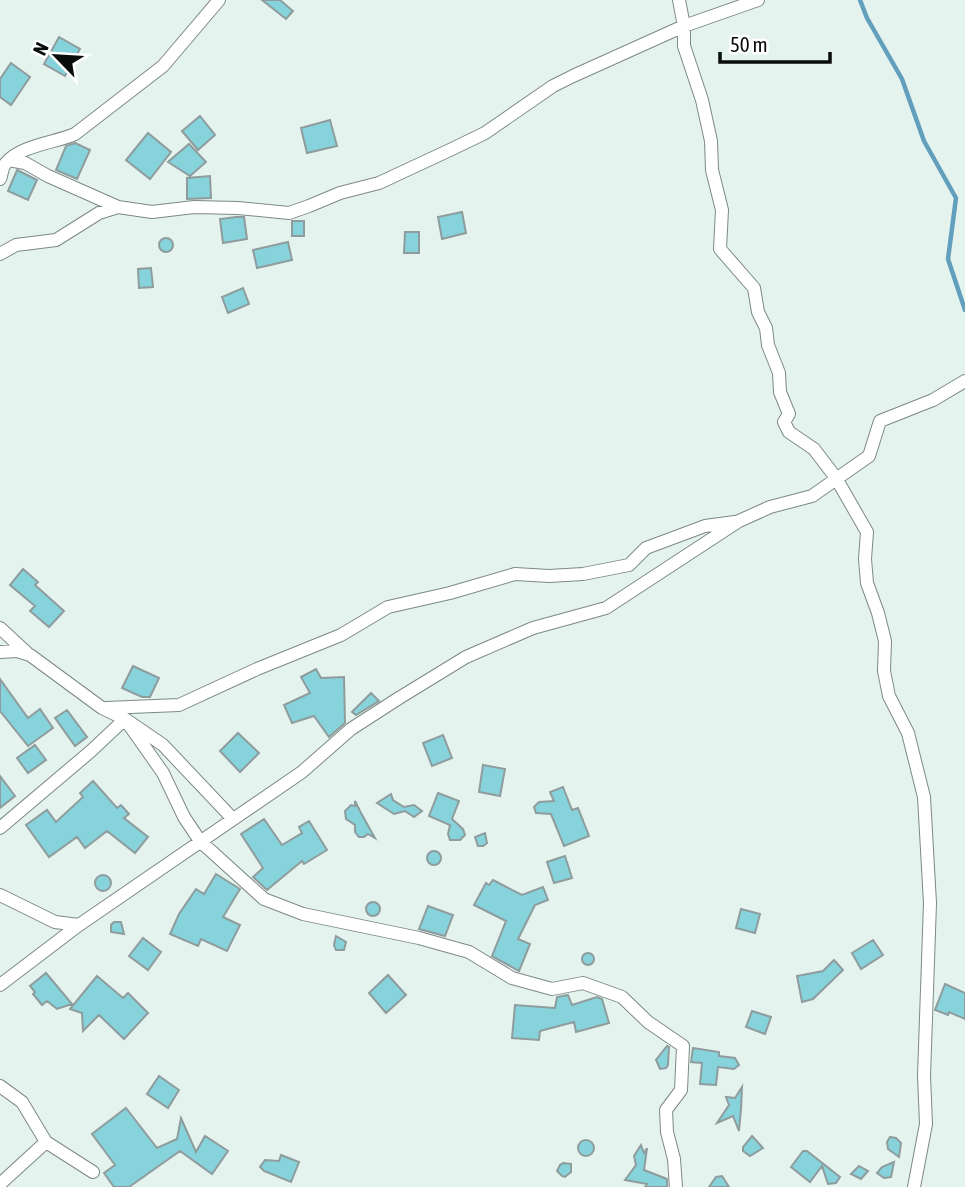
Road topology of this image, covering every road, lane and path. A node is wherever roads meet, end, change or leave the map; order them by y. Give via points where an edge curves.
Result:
1 (219, 0) edge
2 (679, 0) edge
3 (758, 0) edge
4 (684, 26) junction
5 (9, 160) junction
6 (0, 179) edge
7 (118, 207) junction
8 (0, 254) edge
9 (965, 381) edge
10 (836, 478) junction
11 (739, 521) junction
12 (0, 628) edge
13 (0, 652) edge
14 (30, 655) junction
15 (102, 708) junction
16 (125, 719) junction
17 (233, 819) junction
18 (0, 828) edge
19 (200, 841) junction
20 (0, 895) edge
21 (79, 925) junction
22 (0, 985) edge
23 (0, 1086) edge
24 (46, 1142) junction
25 (93, 1172) dead end
26 (0, 1184) edge
27 (676, 1187) edge
28 (914, 1187) edge

1 - 5 street via 163,66 90,124 63,140
2 - 4 street
3 - 4 street
4 - 7 street via 553,86 485,133 452,149 379,183 299,210 273,213 194,207 152,212
4 - 10 street via 684,46 711,141 712,170 722,210 720,249 754,288 789,414 784,422 789,432 814,449
5 - 6 street
5 - 7 street via 25,163
7 - 8 street via 99,213 56,240 16,245
9 - 10 street via 933,400 880,421 869,456
10 - 11 street via 812,496
10 - 28 street via 867,532 867,583 885,641 889,696 908,733 925,797 930,903 926,1124
11 - 15 street via 705,526 646,548 629,565 583,574 515,574 388,607 341,635 179,705
11 - 17 street via 606,608 533,628 466,657 351,729 302,772
12 - 14 street
13 - 14 street
14 - 15 street
15 - 16 street
16 - 17 street via 163,745
16 - 18 street
16 - 19 street via 163,773
17 - 19 street
19 - 21 street
19 - 27 street via 264,899 303,914 469,952 512,978 552,989 583,983 622,997 683,1046 681,1090 666,1111
20 - 21 street via 55,922
21 - 22 street
23 - 24 street via 22,1102
24 - 25 street
24 - 26 street

